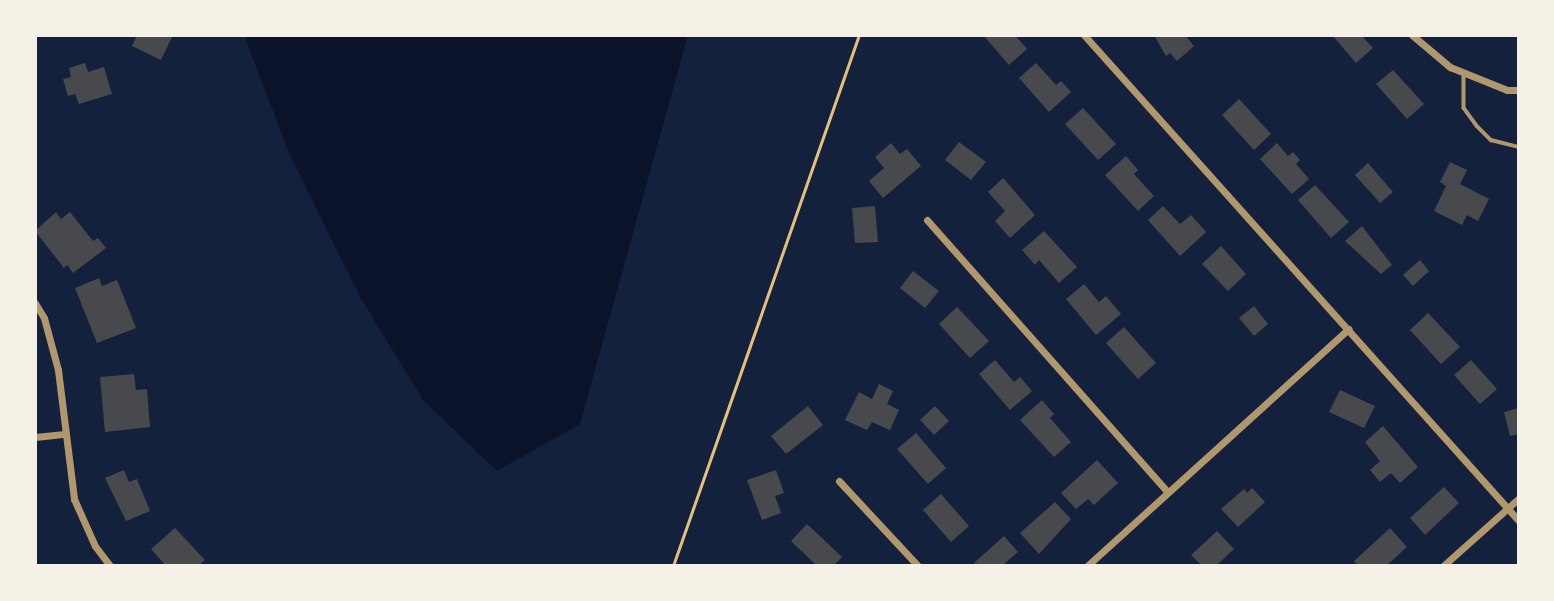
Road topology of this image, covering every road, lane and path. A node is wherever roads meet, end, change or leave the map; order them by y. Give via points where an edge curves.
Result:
1 (859, 35) edge
2 (1084, 35) edge
3 (1412, 35) edge
4 (1464, 73) junction
5 (1519, 90) edge
6 (1519, 147) edge
7 (927, 220) dead end
8 (35, 303) edge
9 (1348, 329) junction
10 (65, 435) junction
11 (35, 436) edge
12 (839, 481) dead end
13 (1168, 492) junction
14 (1519, 498) edge
15 (1507, 508) junction
16 (1519, 521) edge
17 (110, 566) edge
18 (673, 566) edge
19 (918, 566) edge
20 (1087, 566) edge
21 (1443, 566) edge

1 - 18 path
2 - 9 street
3 - 4 street
4 - 5 street
4 - 6 lane via 1464,108 1477,126 1491,140
7 - 13 street
8 - 10 street via 44,318 58,370
9 - 13 street
9 - 15 street
10 - 11 street
10 - 17 street via 74,499 94,546
12 - 19 street
13 - 20 street
14 - 15 street
15 - 16 street
15 - 21 street

